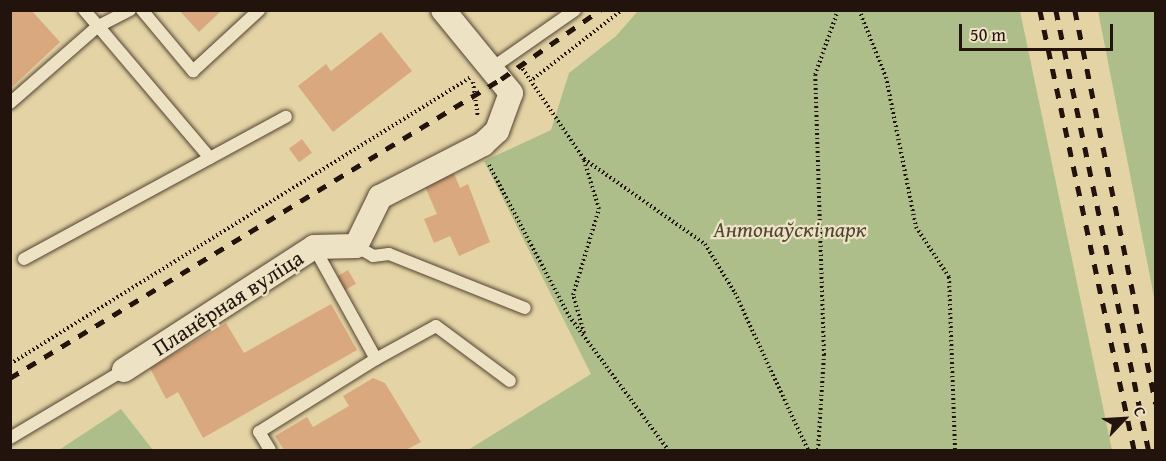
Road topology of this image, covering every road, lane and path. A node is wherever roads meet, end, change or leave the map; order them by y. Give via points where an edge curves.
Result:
1 (84, 10) edge
2 (130, 10) edge
3 (142, 10) edge
4 (258, 10) edge
5 (442, 10) edge
6 (575, 10) edge
7 (622, 10) edge
8 (838, 10) edge
9 (859, 10) edge
10 (98, 26) junction
11 (465, 69) dead end
12 (482, 73) junction
13 (10, 103) edge
14 (286, 117) dead end
15 (483, 144) junction
16 (210, 158) junction
17 (584, 159) junction
18 (356, 246) junction
19 (314, 247) junction
20 (24, 259) dead end
21 (525, 308) dead end
22 (586, 339) junction
23 (376, 359) junction
24 (10, 364) edge
25 (124, 370) joint
26 (510, 381) dead end
27 (10, 438) edge
28 (270, 450) edge
29 (668, 450) edge
30 (808, 450) edge
31 (818, 450) edge
32 (955, 450) edge

1 - 10 lane
2 - 10 lane
3 - 4 lane via 193,71
5 - 12 street
6 - 12 lane
7 - 17 path via 533,79
8 - 31 path via 815,75 824,355
9 - 32 path via 886,76 916,227 949,277
10 - 13 lane
10 - 16 lane
11 - 12 path
12 - 15 path
12 - 15 street via 511,93 505,117
12 - 24 path
14 - 16 lane
15 - 18 street via 380,196
15 - 22 path via 491,170 552,285
16 - 20 lane
17 - 22 path via 598,209 573,295
17 - 30 path via 705,244 735,293
18 - 19 street, Планёрная вуліца
18 - 21 lane via 373,256 389,254
19 - 23 lane
19 - 25 street, Планёрная вуліца
22 - 29 path
23 - 26 lane via 436,326
23 - 28 lane via 259,432
25 - 27 lane

